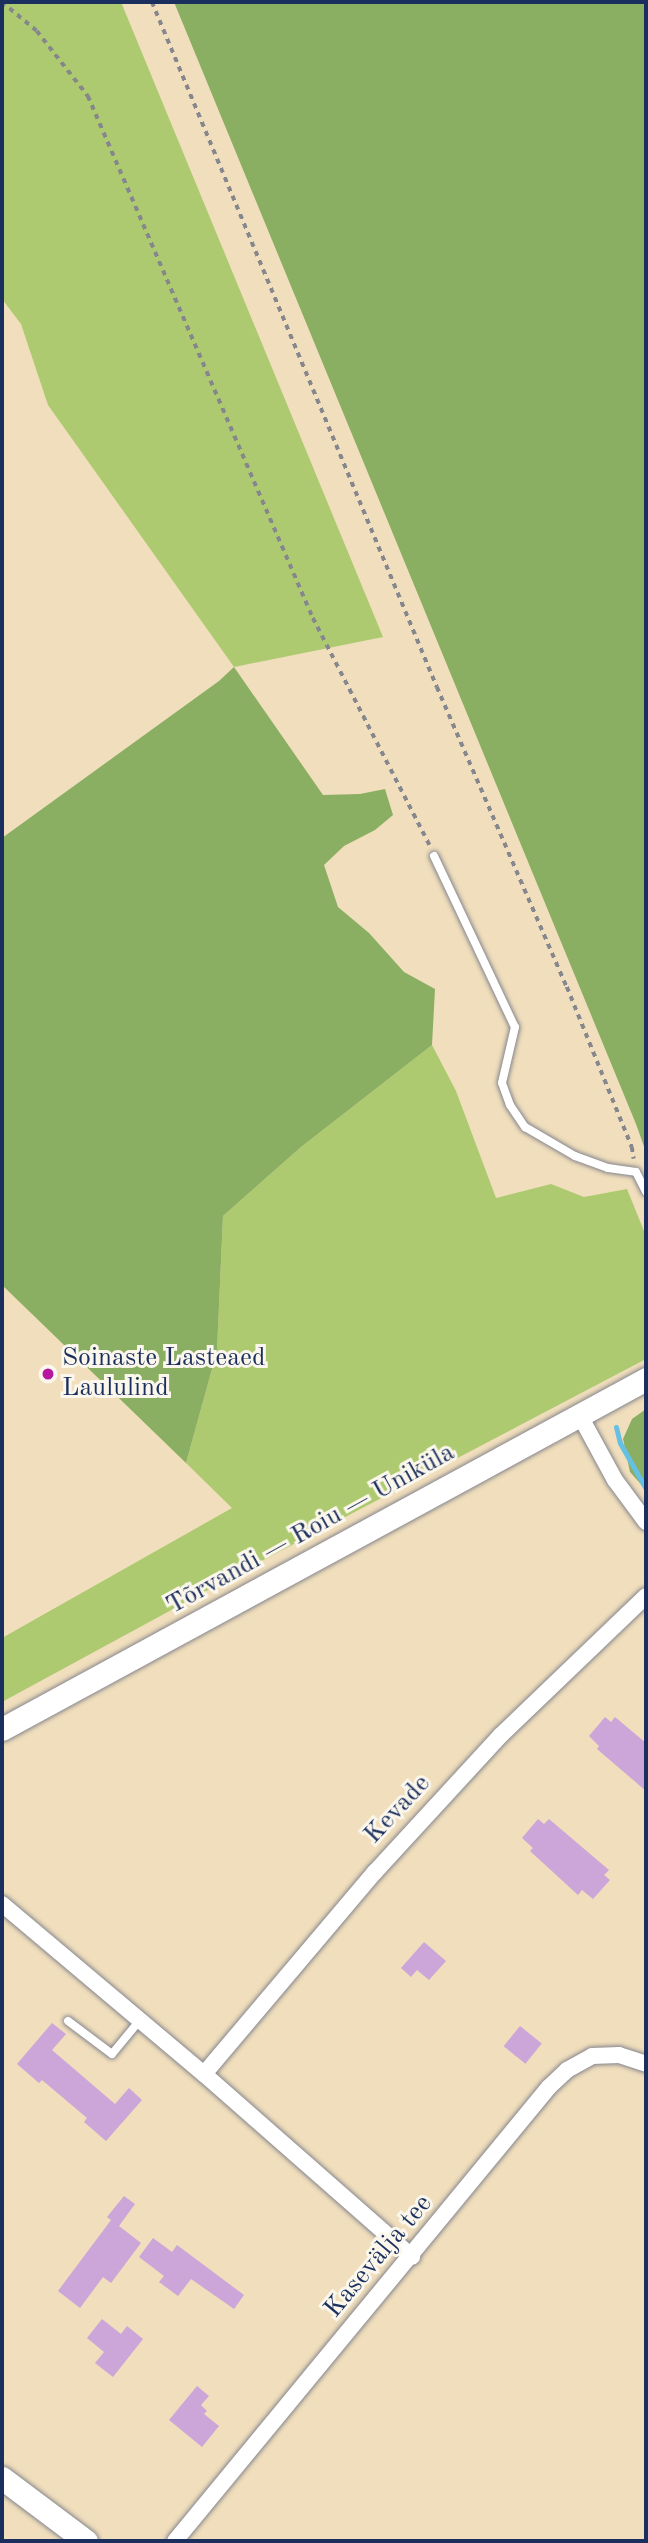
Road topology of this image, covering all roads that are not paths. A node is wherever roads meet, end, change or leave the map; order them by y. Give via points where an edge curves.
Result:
1 (434, 856) road end
2 (646, 1192) edge
3 (646, 1379) edge
4 (579, 1414) junction
5 (646, 1522) edge
6 (646, 1596) edge
7 (2, 1729) edge
8 (2, 1904) edge
9 (140, 2020) junction
10 (68, 2021) dead end
11 (646, 2064) edge
12 (204, 2074) junction
13 (412, 2257) junction
14 (2, 2478) edge
15 (86, 2541) edge
16 (175, 2541) edge

1 - 2 lane via 515,1027 502,1083 510,1105 525,1127 575,1156 636,1172
3 - 4 street, Tõrvandi — Roiu — Uniküla
4 - 5 street via 615,1480
4 - 7 street, Tõrvandi — Roiu — Uniküla
6 - 12 street, Kevade via 500,1736 366,1882
8 - 9 street
9 - 10 lane via 112,2054
9 - 12 street
11 - 13 street, Kasevälja tee via 604,2055 592,2056 567,2070
12 - 13 street
13 - 16 street, Kasevälja tee
14 - 15 street

